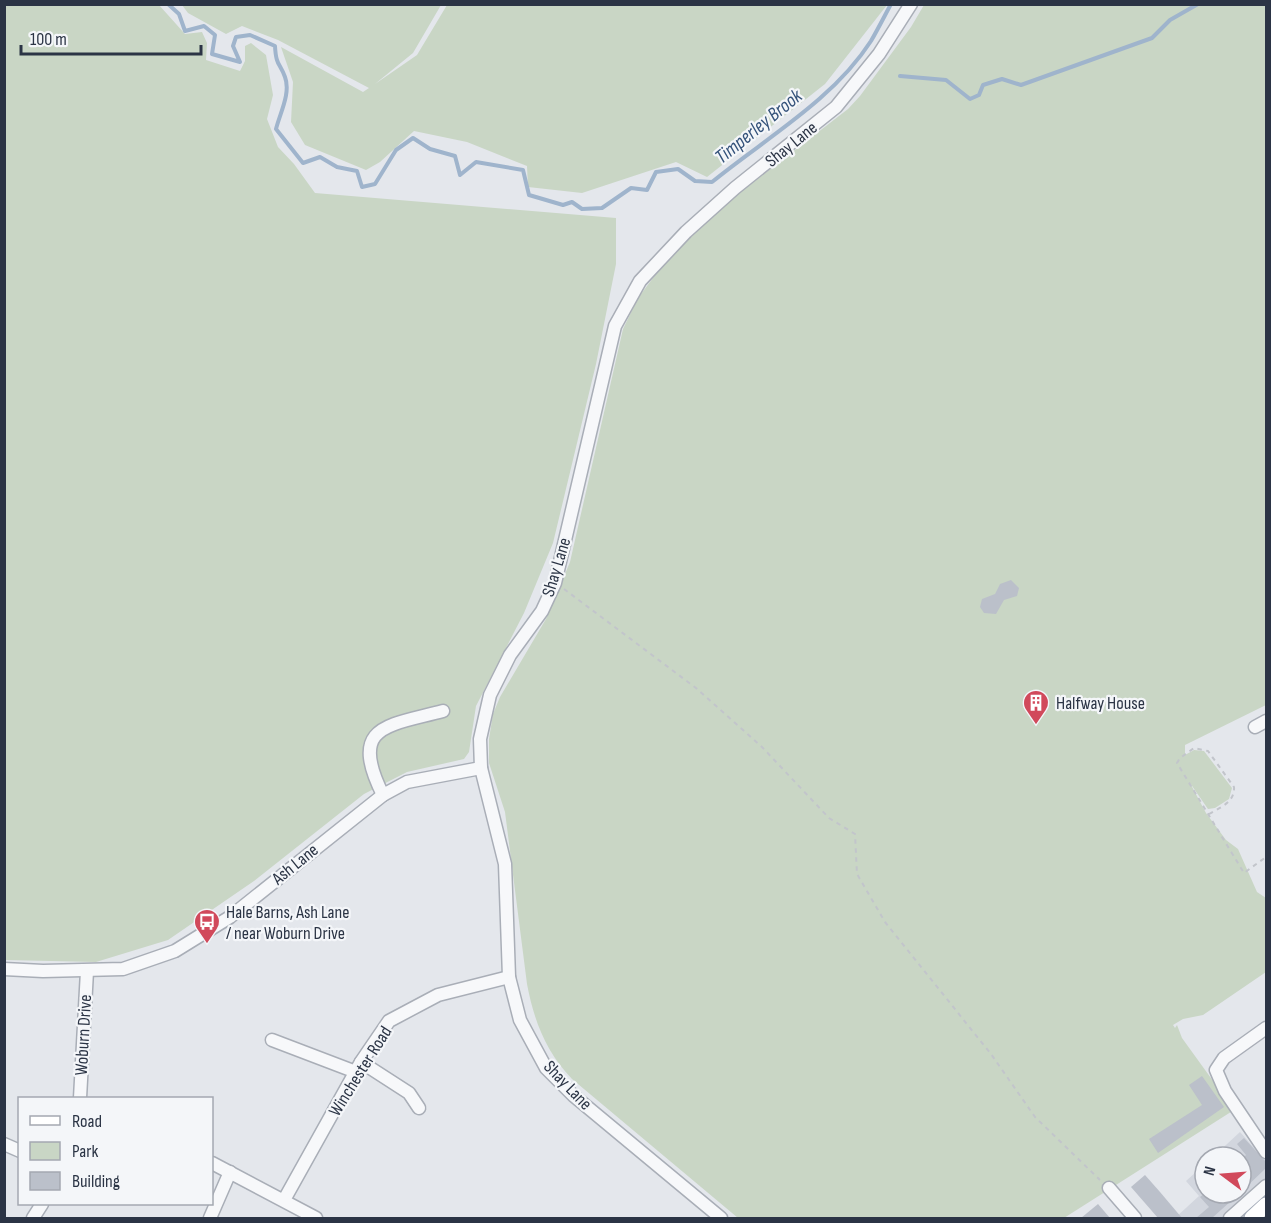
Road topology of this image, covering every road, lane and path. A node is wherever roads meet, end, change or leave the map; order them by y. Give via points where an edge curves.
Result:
1 (911, 4) edge
2 (555, 582) junction
3 (443, 711) dead end
4 (481, 768) junction
5 (383, 795) junction
6 (1209, 814) junction
7 (1266, 857) edge
8 (4, 969) edge
9 (87, 971) junction
10 (509, 977) junction
11 (1266, 1028) edge
12 (272, 1040) dead end
13 (358, 1067) junction
14 (80, 1097) edge
15 (419, 1108) dead end
16 (4, 1144) edge
17 (18, 1150) edge
18 (1266, 1152) edge
19 (213, 1164) edge
20 (230, 1172) junction
21 (1266, 1186) edge
22 (1109, 1188) joint
23 (284, 1200) junction
24 (41, 1205) edge
25 (1266, 1205) edge
26 (33, 1218) edge
27 (210, 1218) edge
28 (316, 1218) edge
29 (721, 1218) edge
30 (1135, 1218) edge
31 (1230, 1218) edge
32 (1252, 1218) edge

1 - 2 street, Shay Lane via 879,54 836,107 735,188 640,281 615,326
2 - 4 street, Shay Lane via 542,611 510,656 490,695 480,739
2 - 22 path via 696,688 762,747 829,819 855,834 857,874 885,922 991,1054 1035,1117
3 - 5 street via 387,726 377,733 368,756 370,770
4 - 5 street, Ash Lane via 407,782
4 - 10 street, Shay Lane via 505,864
5 - 9 street, Ash Lane via 202,936 175,951 123,969
6 - 6 path via 1177,763 1194,748 1208,751 1234,787 1231,799
6 - 7 path via 1244,873
8 - 9 street, Ash Lane
9 - 14 street, Woburn Drive
10 - 13 street, Winchester Road via 438,995 389,1021
10 - 29 street, Shay Lane via 520,1020 546,1068 574,1096
11 - 18 street via 1224,1058 1216,1070 1225,1091
12 - 13 street
13 - 15 street via 409,1093
13 - 23 street, Winchester Road
16 - 17 street
19 - 20 street
20 - 23 street
20 - 27 street
21 - 31 street
22 - 30 street
23 - 28 street
24 - 26 street
25 - 32 main road

